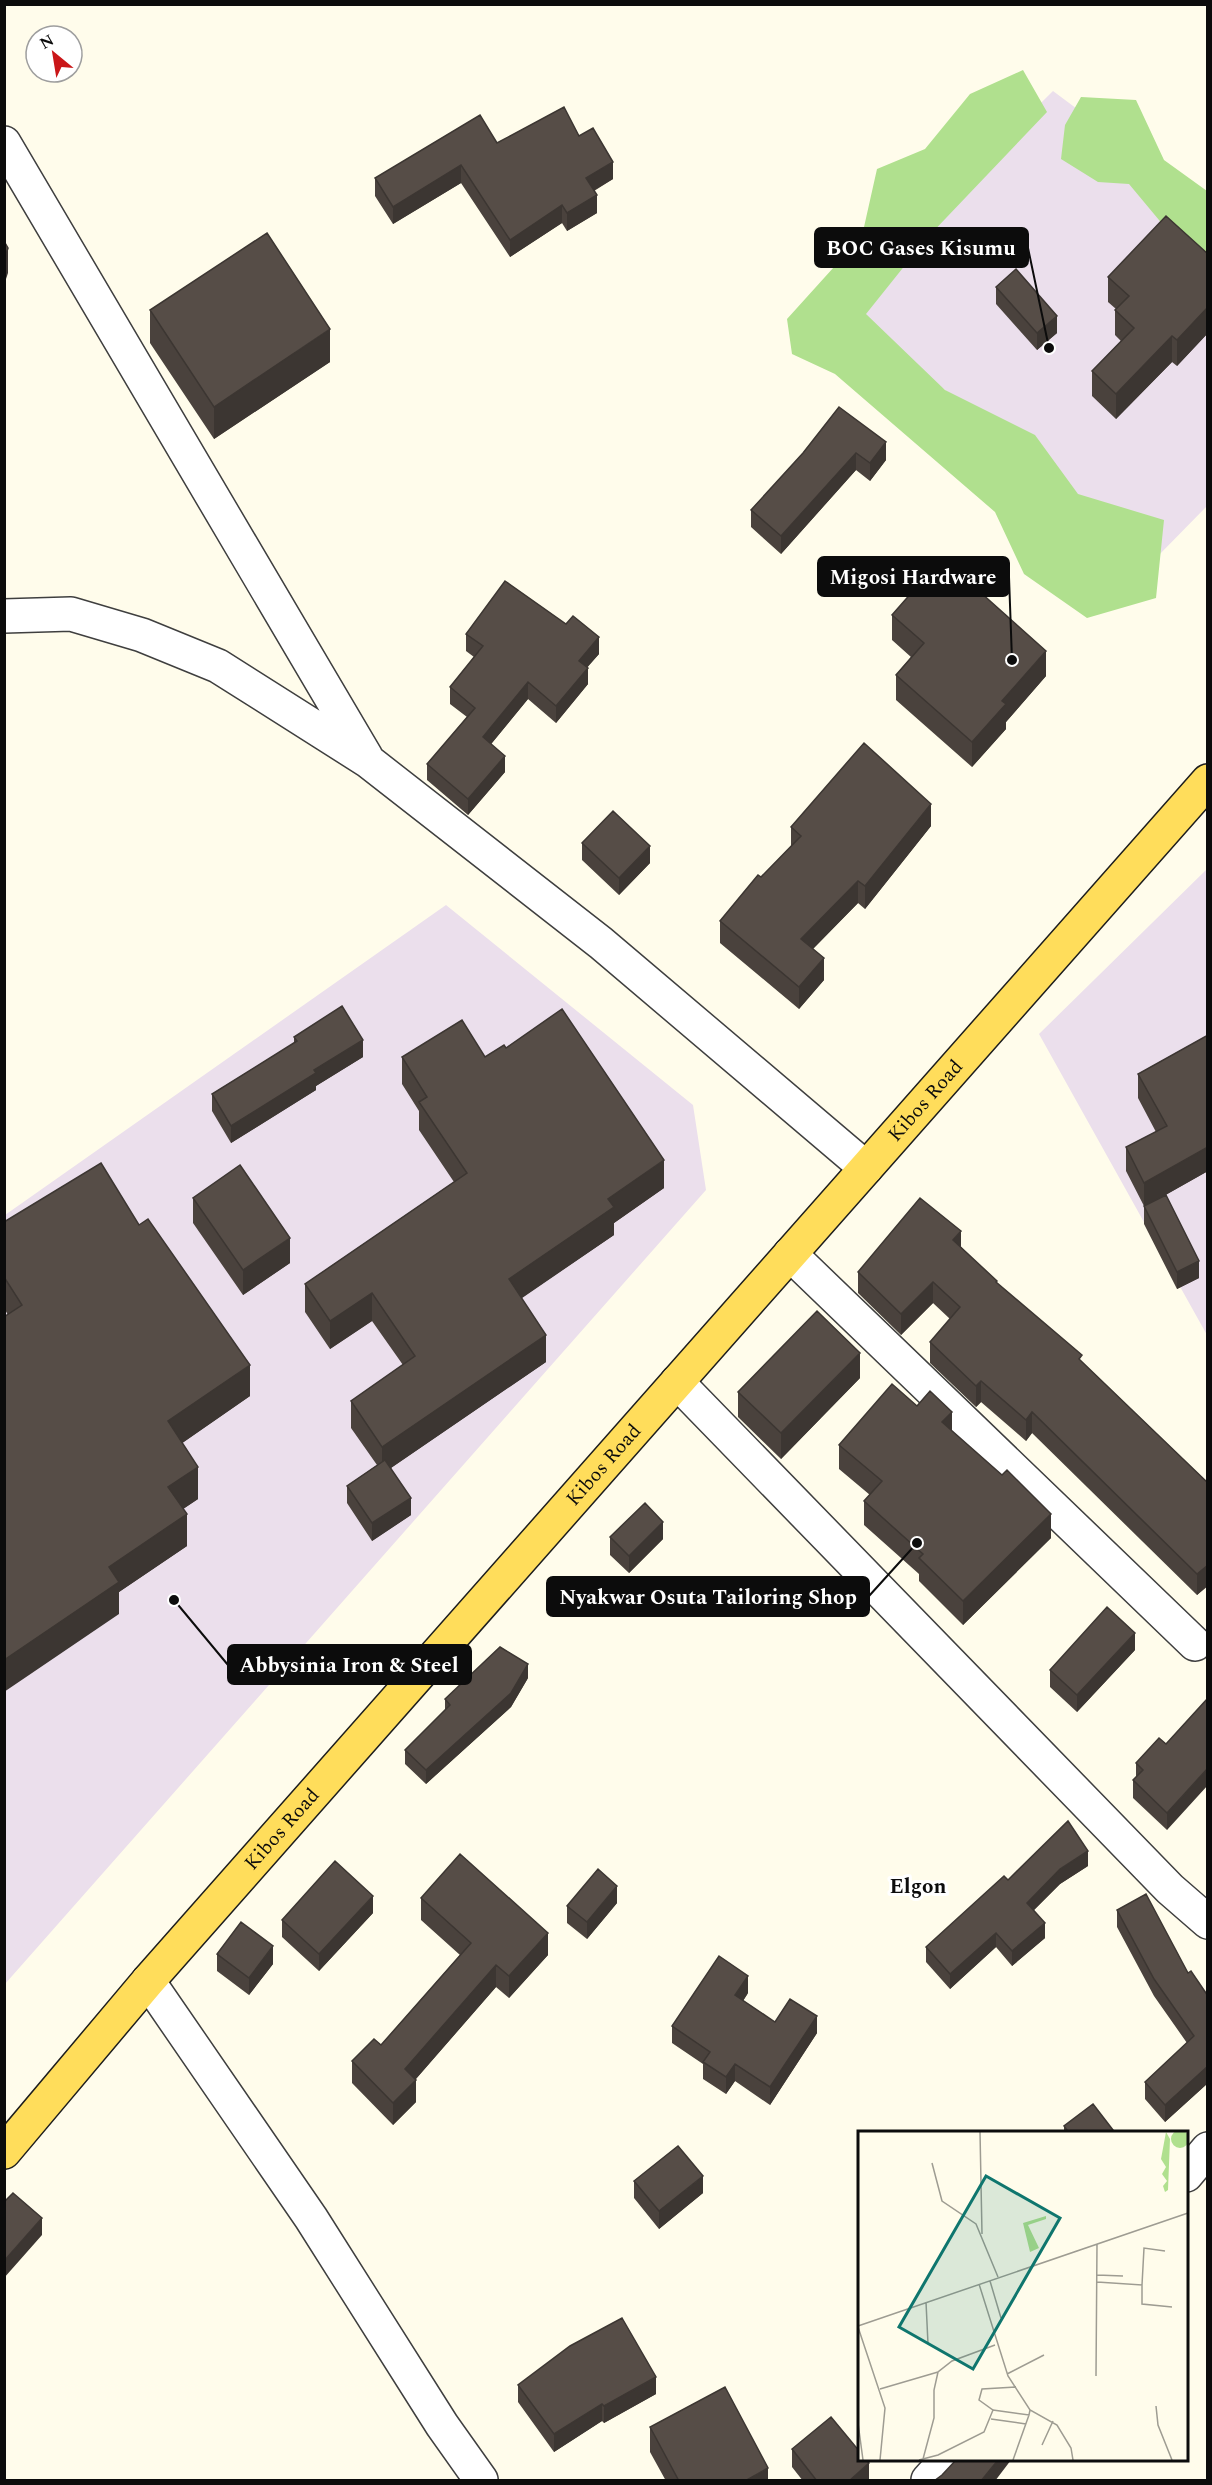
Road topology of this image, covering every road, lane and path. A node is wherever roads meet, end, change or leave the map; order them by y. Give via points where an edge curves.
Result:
1 (4, 143) edge
2 (4, 616) edge
3 (368, 761) junction
4 (1208, 781) edge
5 (866, 1168) junction
6 (790, 1254) junction
7 (677, 1382) junction
8 (1195, 1644) dead end
9 (1208, 1922) edge
10 (148, 1981) junction
11 (1208, 2149) edge
12 (4, 2152) edge
13 (1188, 2173) edge
14 (945, 2461) edge
15 (482, 2481) edge
16 (928, 2481) edge

1 - 3 street
2 - 3 street via 71,614 142,635 218,666
3 - 5 street via 601,943
4 - 5 main road, Kibos Road
5 - 6 main road, Kibos Road
6 - 7 main road, Kibos Road
6 - 8 street
7 - 9 street via 1153,1872
7 - 10 main road, Kibos Road
10 - 12 main road, Kibos Road
10 - 15 street via 311,2218 442,2425
11 - 13 street
14 - 16 street

